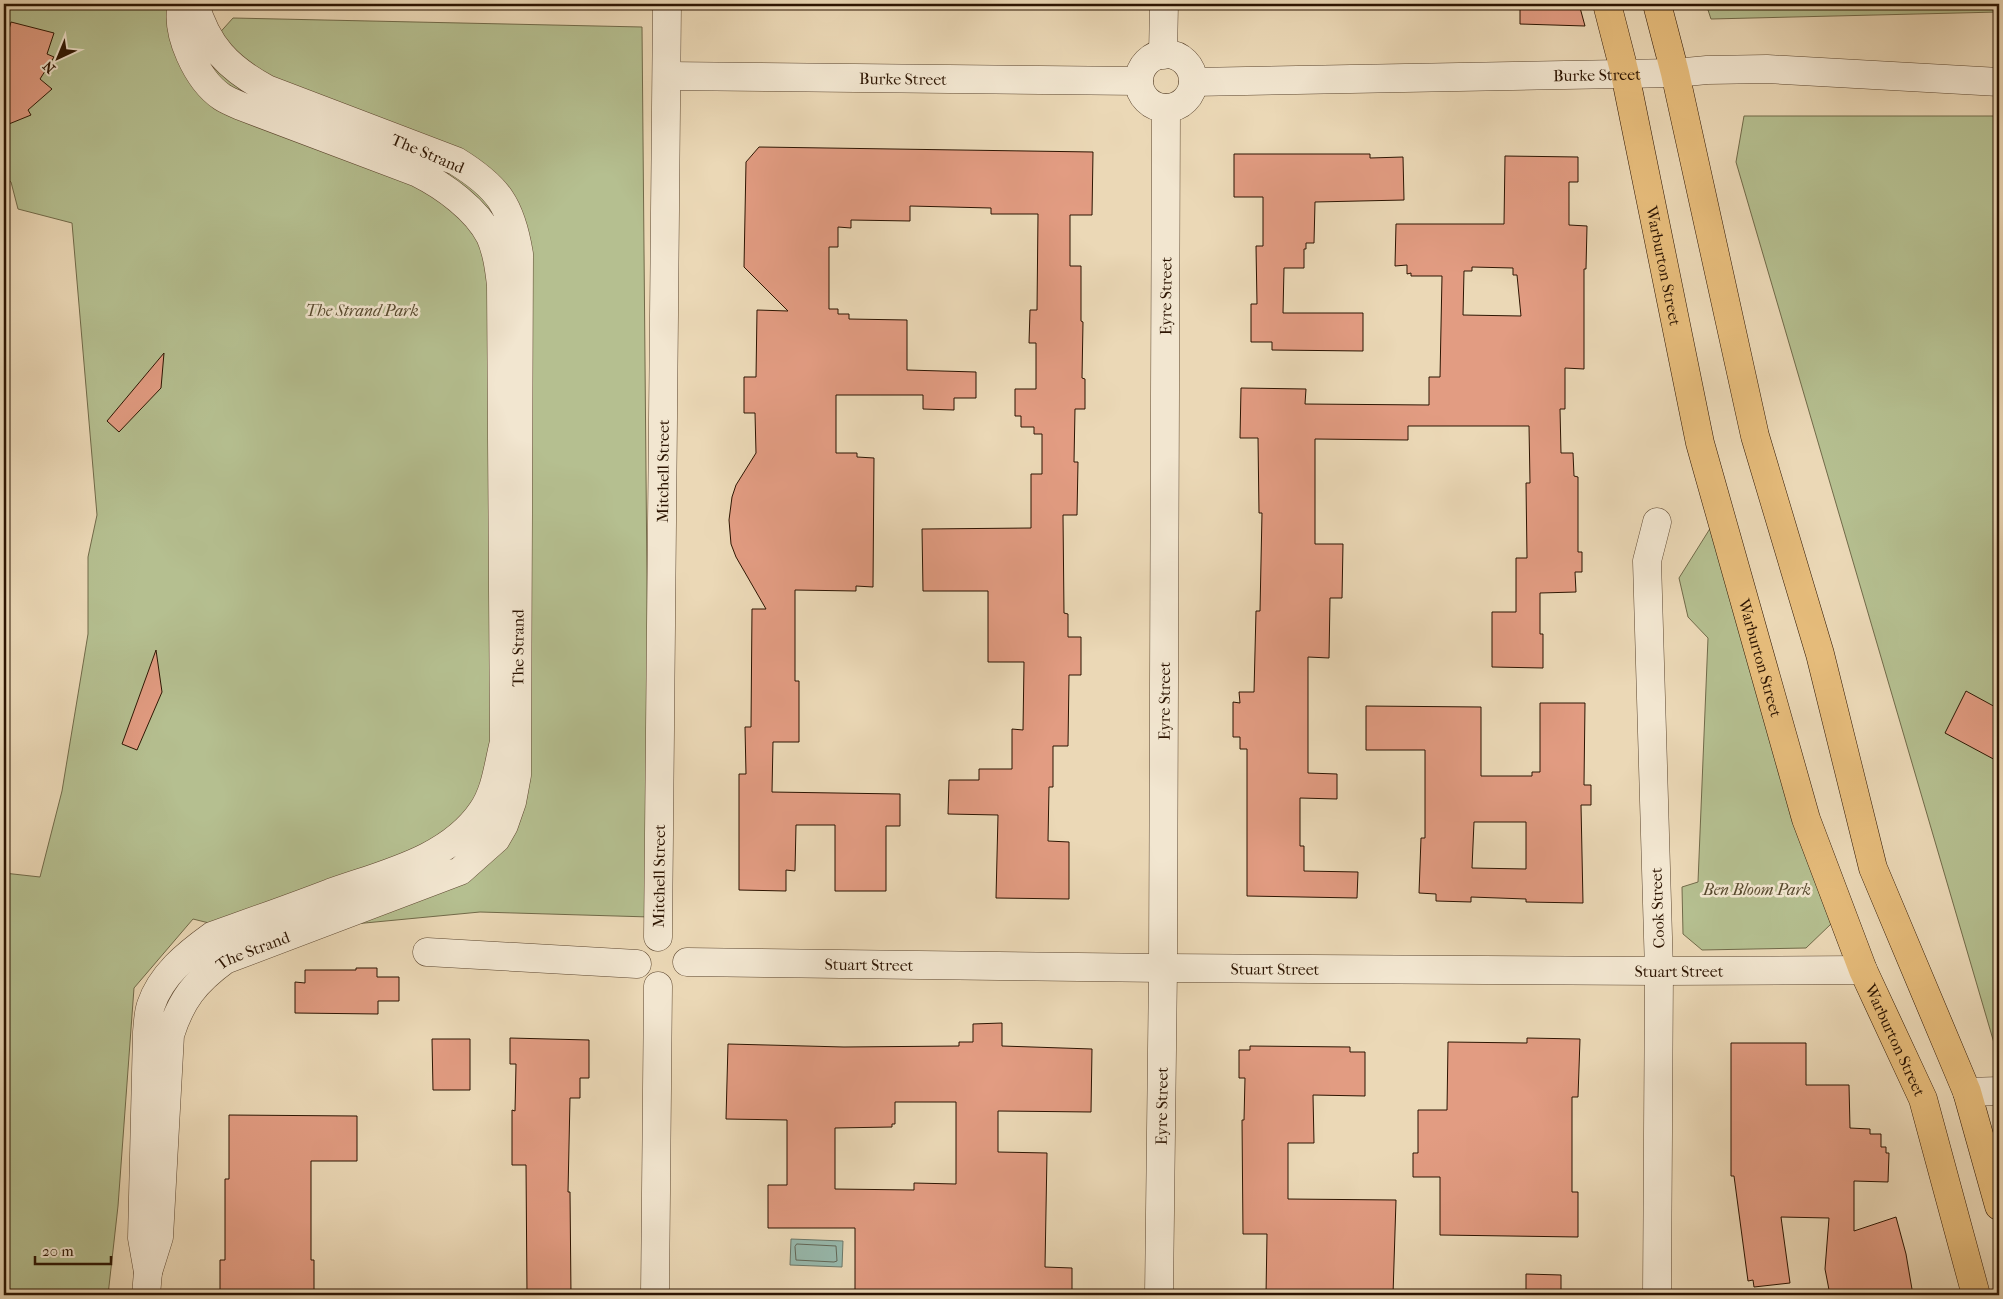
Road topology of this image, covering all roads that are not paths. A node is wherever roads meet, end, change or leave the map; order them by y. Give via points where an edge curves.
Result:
1 (182, 4) edge
2 (195, 4) edge
3 (667, 4) edge
4 (1164, 4) edge
5 (1607, 4) edge
6 (1657, 4) edge
7 (1163, 54) junction
8 (1675, 73) junction
9 (1625, 74) junction
10 (667, 76) junction
11 (1139, 81) junction
12 (1193, 82) junction
13 (1999, 82) edge
14 (1166, 108) junction
15 (1657, 522) dead end
16 (658, 937) junction
17 (427, 952) dead end
18 (687, 962) junction
19 (637, 964) junction
20 (1162, 968) junction
21 (1863, 970) junction
22 (1659, 971) junction
23 (658, 986) junction
24 (1999, 1091) edge
25 (1967, 1092) junction
26 (1999, 1206) edge
27 (147, 1284) edge
28 (655, 1295) edge
29 (1159, 1295) edge
30 (1657, 1295) edge
31 (1976, 1295) edge

1 - 27 street, The Strand via 184,40 191,57 205,81 221,96 440,184 474,215 489,235 498,258 501,285 504,742 492,793 478,816 456,838 412,864 212,936 172,970 158,988 150,1006 147,1032 142,1238
2 - 27 street, The Strand via 201,25 212,44 243,76 267,89 456,162 479,175 510,213 519,254 517,775 512,802 496,840 460,872 226,960 189,992 176,1014 170,1035 160,1238
3 - 10 street, Mitchell Street
4 - 7 street
5 - 9 main road, Warburton Street
6 - 8 main road
7 - 11 street via 1143,66
7 - 12 street via 1172,55 1187,65
8 - 9 street, Burke Street
8 - 13 street, Burke Street via 1767,69
8 - 25 main road via 1755,436 1820,654 1873,868
9 - 12 street, Burke Street
9 - 21 main road, Warburton Street via 1700,443 1806,819
10 - 11 street, Burke Street
10 - 16 street, Mitchell Street
11 - 14 street via 1144,97 1158,107
12 - 14 street via 1182,103
14 - 20 street, Eyre Street
15 - 22 street, Cook Street via 1648,561
16 - 18 street via 678,943
16 - 19 street via 640,950
17 - 19 street
18 - 20 street, Stuart Street
18 - 23 street via 681,978 675,983
19 - 23 street via 644,979
20 - 22 street, Stuart Street
20 - 29 street, Eyre Street
21 - 22 street, Stuart Street
21 - 31 main road, Warburton Street via 1923,1099
22 - 30 street, Cook Street
23 - 28 street
24 - 25 street
25 - 26 main road

